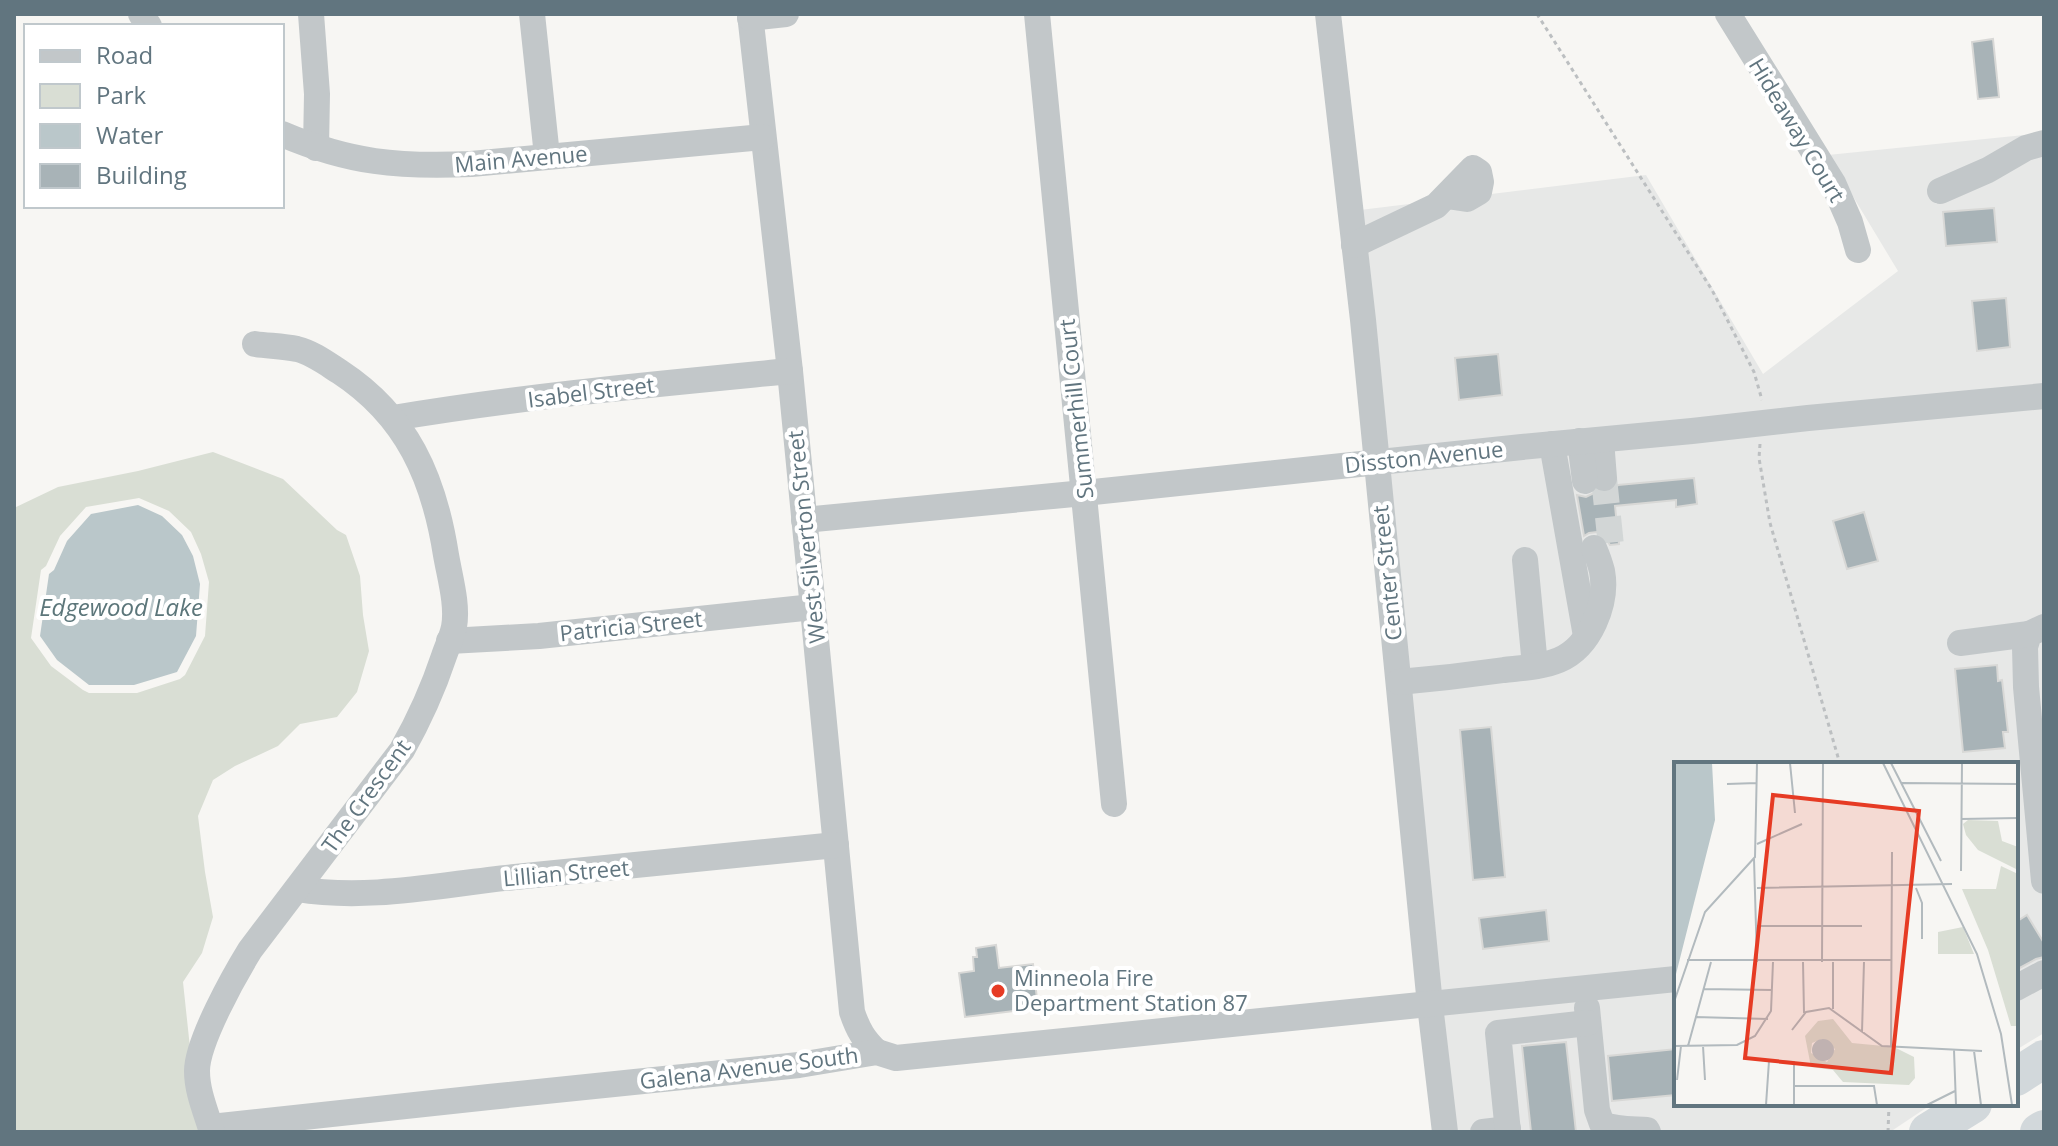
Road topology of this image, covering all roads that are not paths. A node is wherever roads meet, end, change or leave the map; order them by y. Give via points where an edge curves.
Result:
1 (311, 14) edge
2 (532, 14) edge
3 (786, 14) edge
4 (1037, 14) edge
5 (1328, 14) edge
6 (1728, 14) edge
7 (750, 16) edge
8 (284, 135) edge
9 (763, 137) junction
10 (2044, 143) edge
11 (316, 148) junction
12 (547, 156) junction
13 (1940, 191) dead end
14 (1447, 196) dead end
15 (1354, 245) junction
16 (1858, 250) dead end
17 (255, 344) dead end
18 (790, 371) junction
19 (2044, 396) edge
20 (393, 418) junction
21 (1590, 440) junction
22 (1552, 444) junction
23 (1377, 462) junction
24 (1595, 480) tunnel mouth
25 (1084, 493) junction
26 (804, 520) junction
27 (1602, 555) tunnel mouth
28 (1525, 560) dead end
29 (813, 607) junction
30 (2036, 631) edge
31 (1586, 636) junction
32 (449, 641) junction
33 (1960, 643) dead end
34 (1535, 666) junction
35 (1399, 682) junction
36 (2037, 731) edge
37 (1114, 804) dead end
38 (2040, 804) edge
39 (836, 845) junction
40 (2044, 881) edge
41 (297, 889) junction
42 (2044, 973) edge
43 (1674, 979) edge
44 (2018, 987) edge
45 (1585, 989) junction
46 (1430, 1005) junction
47 (1588, 1023) junction
48 (877, 1052) junction
49 (2044, 1059) edge
50 (2018, 1076) edge
51 (1970, 1106) edge
52 (2044, 1129) edge
53 (211, 1130) edge
54 (1500, 1131) edge
55 (1445, 1132) edge
56 (1648, 1132) edge
57 (1928, 1132) edge
58 (2039, 1132) edge

1 - 11 street
2 - 12 street
3 - 7 street
4 - 25 street, Summerhill Court
5 - 15 street, Center Street
6 - 16 street, Hideaway Court via 1833,183
7 - 9 street, West Silverton Street
8 - 11 street, Main Avenue
9 - 12 street, Main Avenue
9 - 18 street, West Silverton Street
10 - 13 street
11 - 12 street, Main Avenue via 357,159 426,166
14 - 15 street
15 - 23 street, Center Street
17 - 20 street, The Crescent via 316,356
18 - 20 street, Isabel Street
18 - 26 street, West Silverton Street
19 - 21 street, Disston Avenue
20 - 32 street, The Crescent via 419,459 433,496 455,612
21 - 22 street, Disston Avenue
21 - 24 street
22 - 23 street, Disston Avenue
22 - 31 street
23 - 25 street, Disston Avenue
23 - 35 street, Center Street
25 - 26 street, Disston Avenue
25 - 37 street, Summerhill Court
26 - 29 street, West Silverton Street
27 - 31 street via 1603,597
28 - 34 street
29 - 32 street, Patricia Street
29 - 39 street, West Silverton Street
30 - 33 street
30 - 36 street via 2025,647
31 - 34 street via 1574,651
32 - 41 street, The Crescent via 402,750
34 - 35 street
35 - 46 street, Center Street
36 - 38 street
38 - 40 street
39 - 41 street, Lillian Street via 389,893
39 - 48 street, West Silverton Street via 852,1012 863,1040
41 - 53 street, The Crescent via 233,977 198,1057 198,1089
42 - 44 street
43 - 45 street, Galena Avenue South
45 - 46 street, Galena Avenue South
45 - 47 street
46 - 48 street, Galena Avenue South via 896,1058
46 - 55 street, Center Street
47 - 54 street via 1498,1033
47 - 56 street via 1602,1124
48 - 53 street, Galena Avenue South
49 - 50 highway
51 - 57 highway
52 - 58 highway

